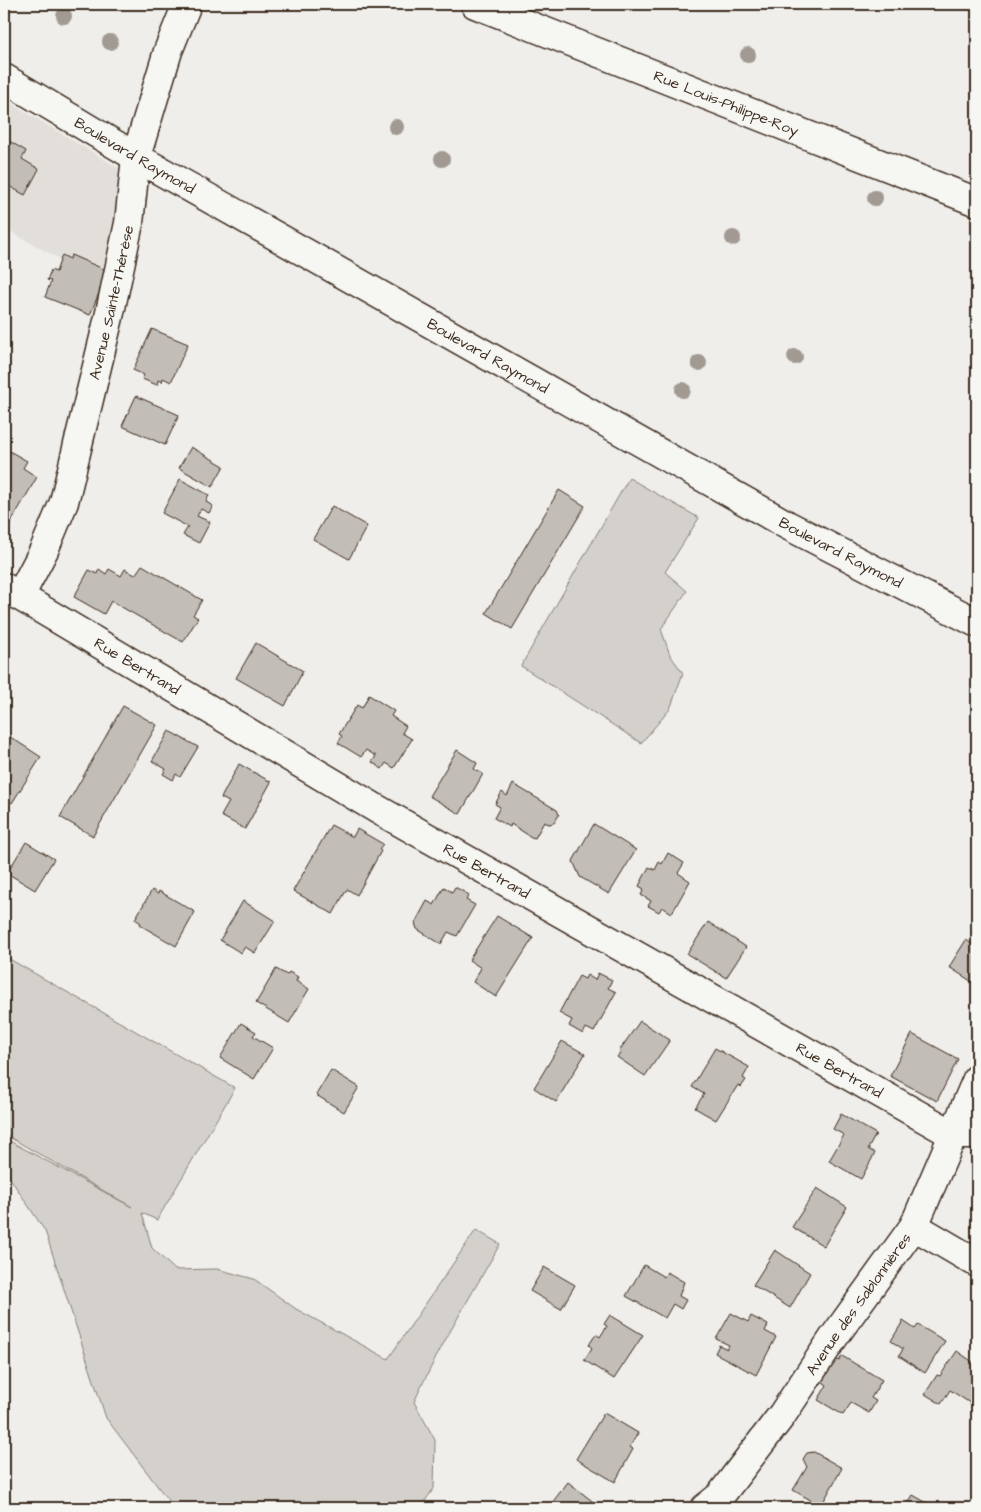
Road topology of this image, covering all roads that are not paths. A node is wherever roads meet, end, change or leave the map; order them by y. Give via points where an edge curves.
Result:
1 (187, 4) edge
2 (475, 4) edge
3 (4, 78) edge
4 (136, 157) junction
5 (977, 202) edge
6 (12, 591) edge
7 (977, 623) edge
8 (977, 1079) edge
9 (966, 1135) edge
10 (914, 1226) junction
11 (977, 1263) edge
12 (705, 1508) edge

1 - 4 street, Avenue Sainte-Thérèse via 168,51
2 - 5 street, Rue Louis-Philippe-Roy
3 - 4 street, Boulevard Raymond
4 - 6 street, Avenue Sainte-Thérèse via 129,224 110,317 64,502
4 - 7 street, Boulevard Raymond via 789,526
6 - 9 street, Rue Bertrand via 377,809
8 - 9 street, Avenue des Sablonnières
9 - 10 street, Avenue des Sablonnières
10 - 11 street
10 - 12 street, Avenue des Sablonnières via 834,1336 782,1415 720,1496

